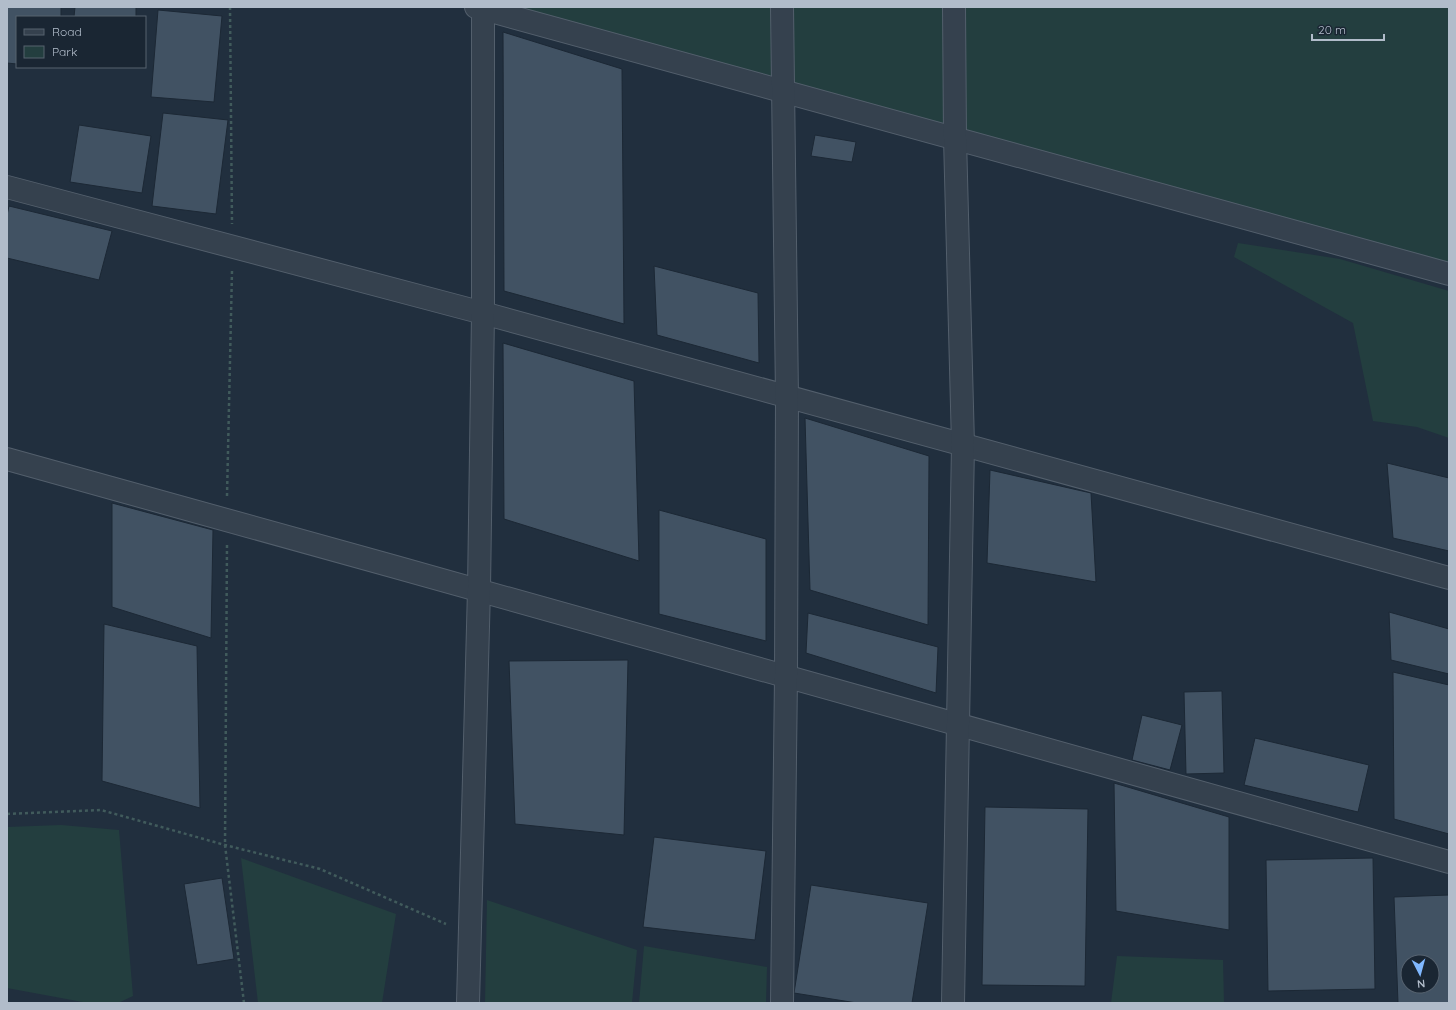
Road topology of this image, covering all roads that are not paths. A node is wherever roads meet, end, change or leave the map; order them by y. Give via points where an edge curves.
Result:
1 (782, 7) edge
2 (954, 7) edge
3 (480, 8) edge
4 (783, 91) junction
5 (955, 138) junction
6 (7, 187) edge
7 (1449, 274) edge
8 (483, 313) junction
9 (787, 397) junction
10 (963, 445) junction
11 (7, 459) edge
12 (1449, 578) edge
13 (479, 589) junction
14 (786, 677) junction
15 (959, 726) junction
16 (1449, 862) edge
17 (468, 1003) edge
18 (782, 1003) edge
19 (953, 1003) edge

1 - 4 street
2 - 5 street
3 - 4 street
3 - 8 street
4 - 5 street
4 - 9 street
5 - 7 street
5 - 10 street
6 - 8 street
8 - 9 street
8 - 13 street
9 - 10 street
9 - 14 street
10 - 12 street
10 - 15 street
11 - 13 street
13 - 14 street
13 - 17 street
14 - 15 street
14 - 18 street
15 - 16 street
15 - 19 street

